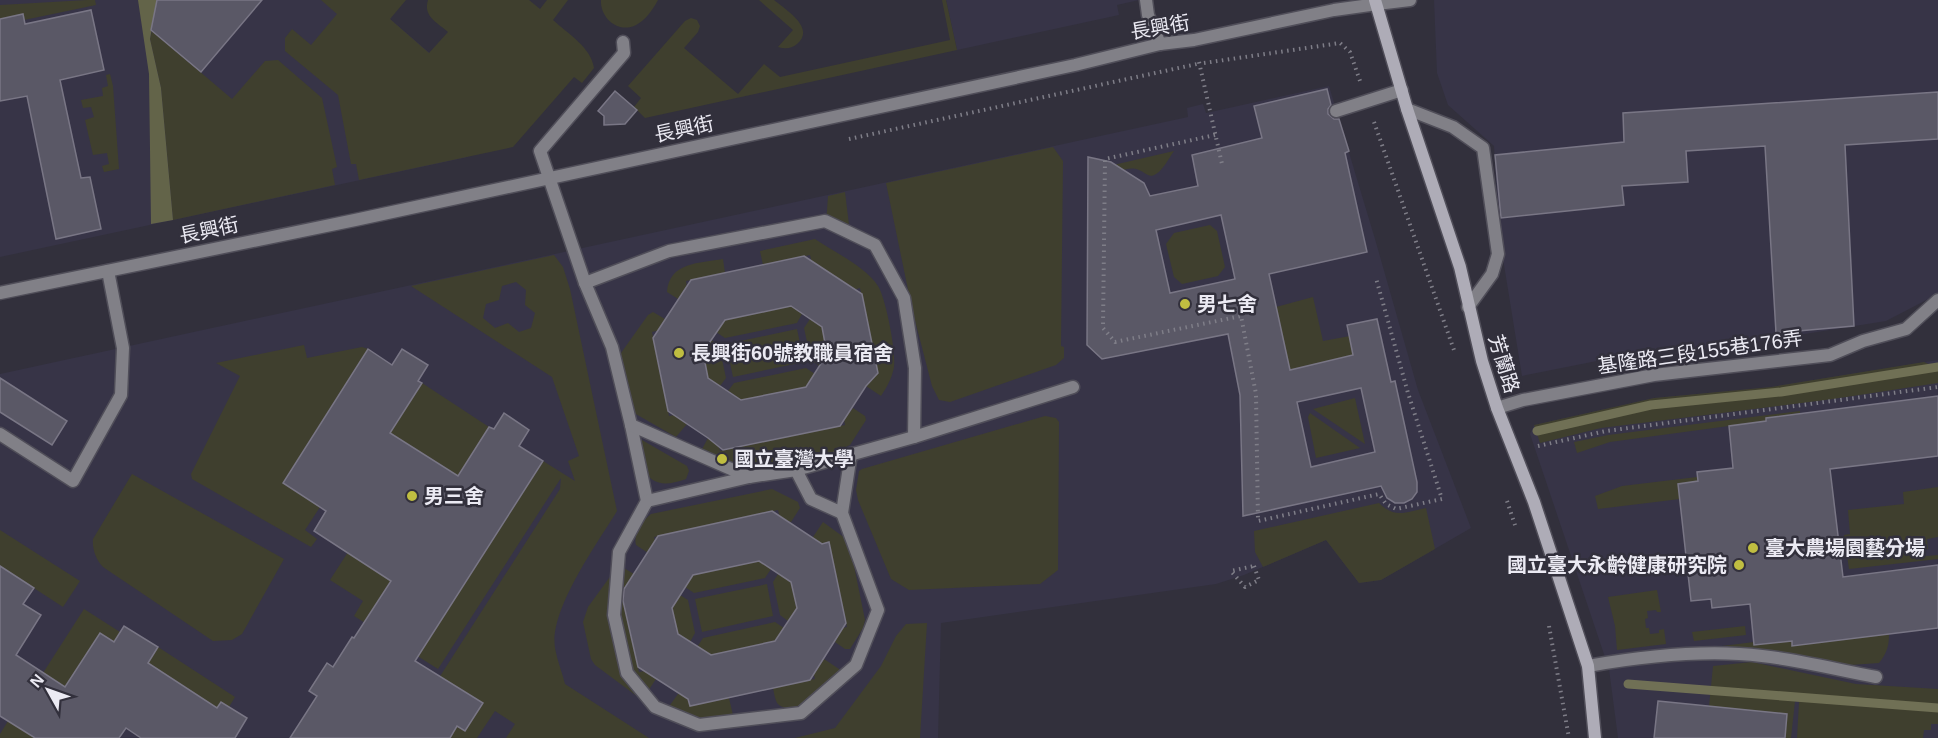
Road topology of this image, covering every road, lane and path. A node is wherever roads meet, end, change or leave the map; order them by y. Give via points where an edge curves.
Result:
1 (1146, 0) edge
2 (1410, 0) edge
3 (1376, 2) edge
4 (1194, 40) junction
5 (624, 42) dead end
6 (1160, 44) junction
7 (1402, 90) junction
8 (1407, 109) junction
9 (1336, 111) dead end
10 (1215, 135) junction
11 (1222, 164) dead end
12 (550, 178) junction
13 (108, 271) junction
14 (1376, 278) dead end
15 (585, 283) junction
16 (0, 293) edge
17 (1938, 300) edge
18 (1468, 308) junction
19 (1073, 387) dead end
20 (1938, 387) edge
21 (1497, 408) junction
22 (631, 425) junction
23 (0, 434) edge
24 (914, 437) junction
25 (1538, 446) dead end
26 (851, 454) junction
27 (796, 470) junction
28 (749, 477) junction
29 (647, 501) junction
30 (842, 513) junction
31 (1259, 580) joint
32 (1588, 666) junction
33 (1876, 676) dead end
34 (1595, 738) edge

1 - 6 street
2 - 3 street, 長興街
3 - 4 street, 長興街
3 - 7 street, 芳蘭路
4 - 6 street, 長興街
4 - 10 path
5 - 12 street via 624,53 540,150
6 - 12 street, 長興街
7 - 8 street, 芳蘭路
7 - 9 street
8 - 18 street, 芳蘭路 via 1460,267
8 - 18 street via 1453,127 1483,148 1498,254 1492,274
10 - 11 path
10 - 14 path via 1105,159 1103,328 1115,342 1241,316 1256,394 1258,521 1379,494 1396,509 1442,499
12 - 13 street, 長興街
12 - 15 street
13 - 16 street, 長興街
13 - 23 street via 123,348 121,395 73,481
15 - 22 street via 612,347
15 - 24 street via 669,251 825,220 875,245 904,298 915,368
17 - 21 street, 基隆路三段155巷176弄 via 1906,329 1830,354 1654,375
18 - 21 street, 芳蘭路
19 - 24 street
20 - 25 path via 1606,430
21 - 32 street, 芳蘭路 via 1534,502
22 - 28 street
22 - 29 street
24 - 26 street
26 - 27 street
26 - 30 street
27 - 28 street
27 - 30 street via 811,499
28 - 29 street
29 - 30 street via 619,552 614,615 627,673 655,707 699,725 801,713 856,665 878,610
31 - 31 path via 1254,566 1231,571 1245,587
32 - 33 street via 1703,653 1762,656
32 - 34 street, 芳蘭路

